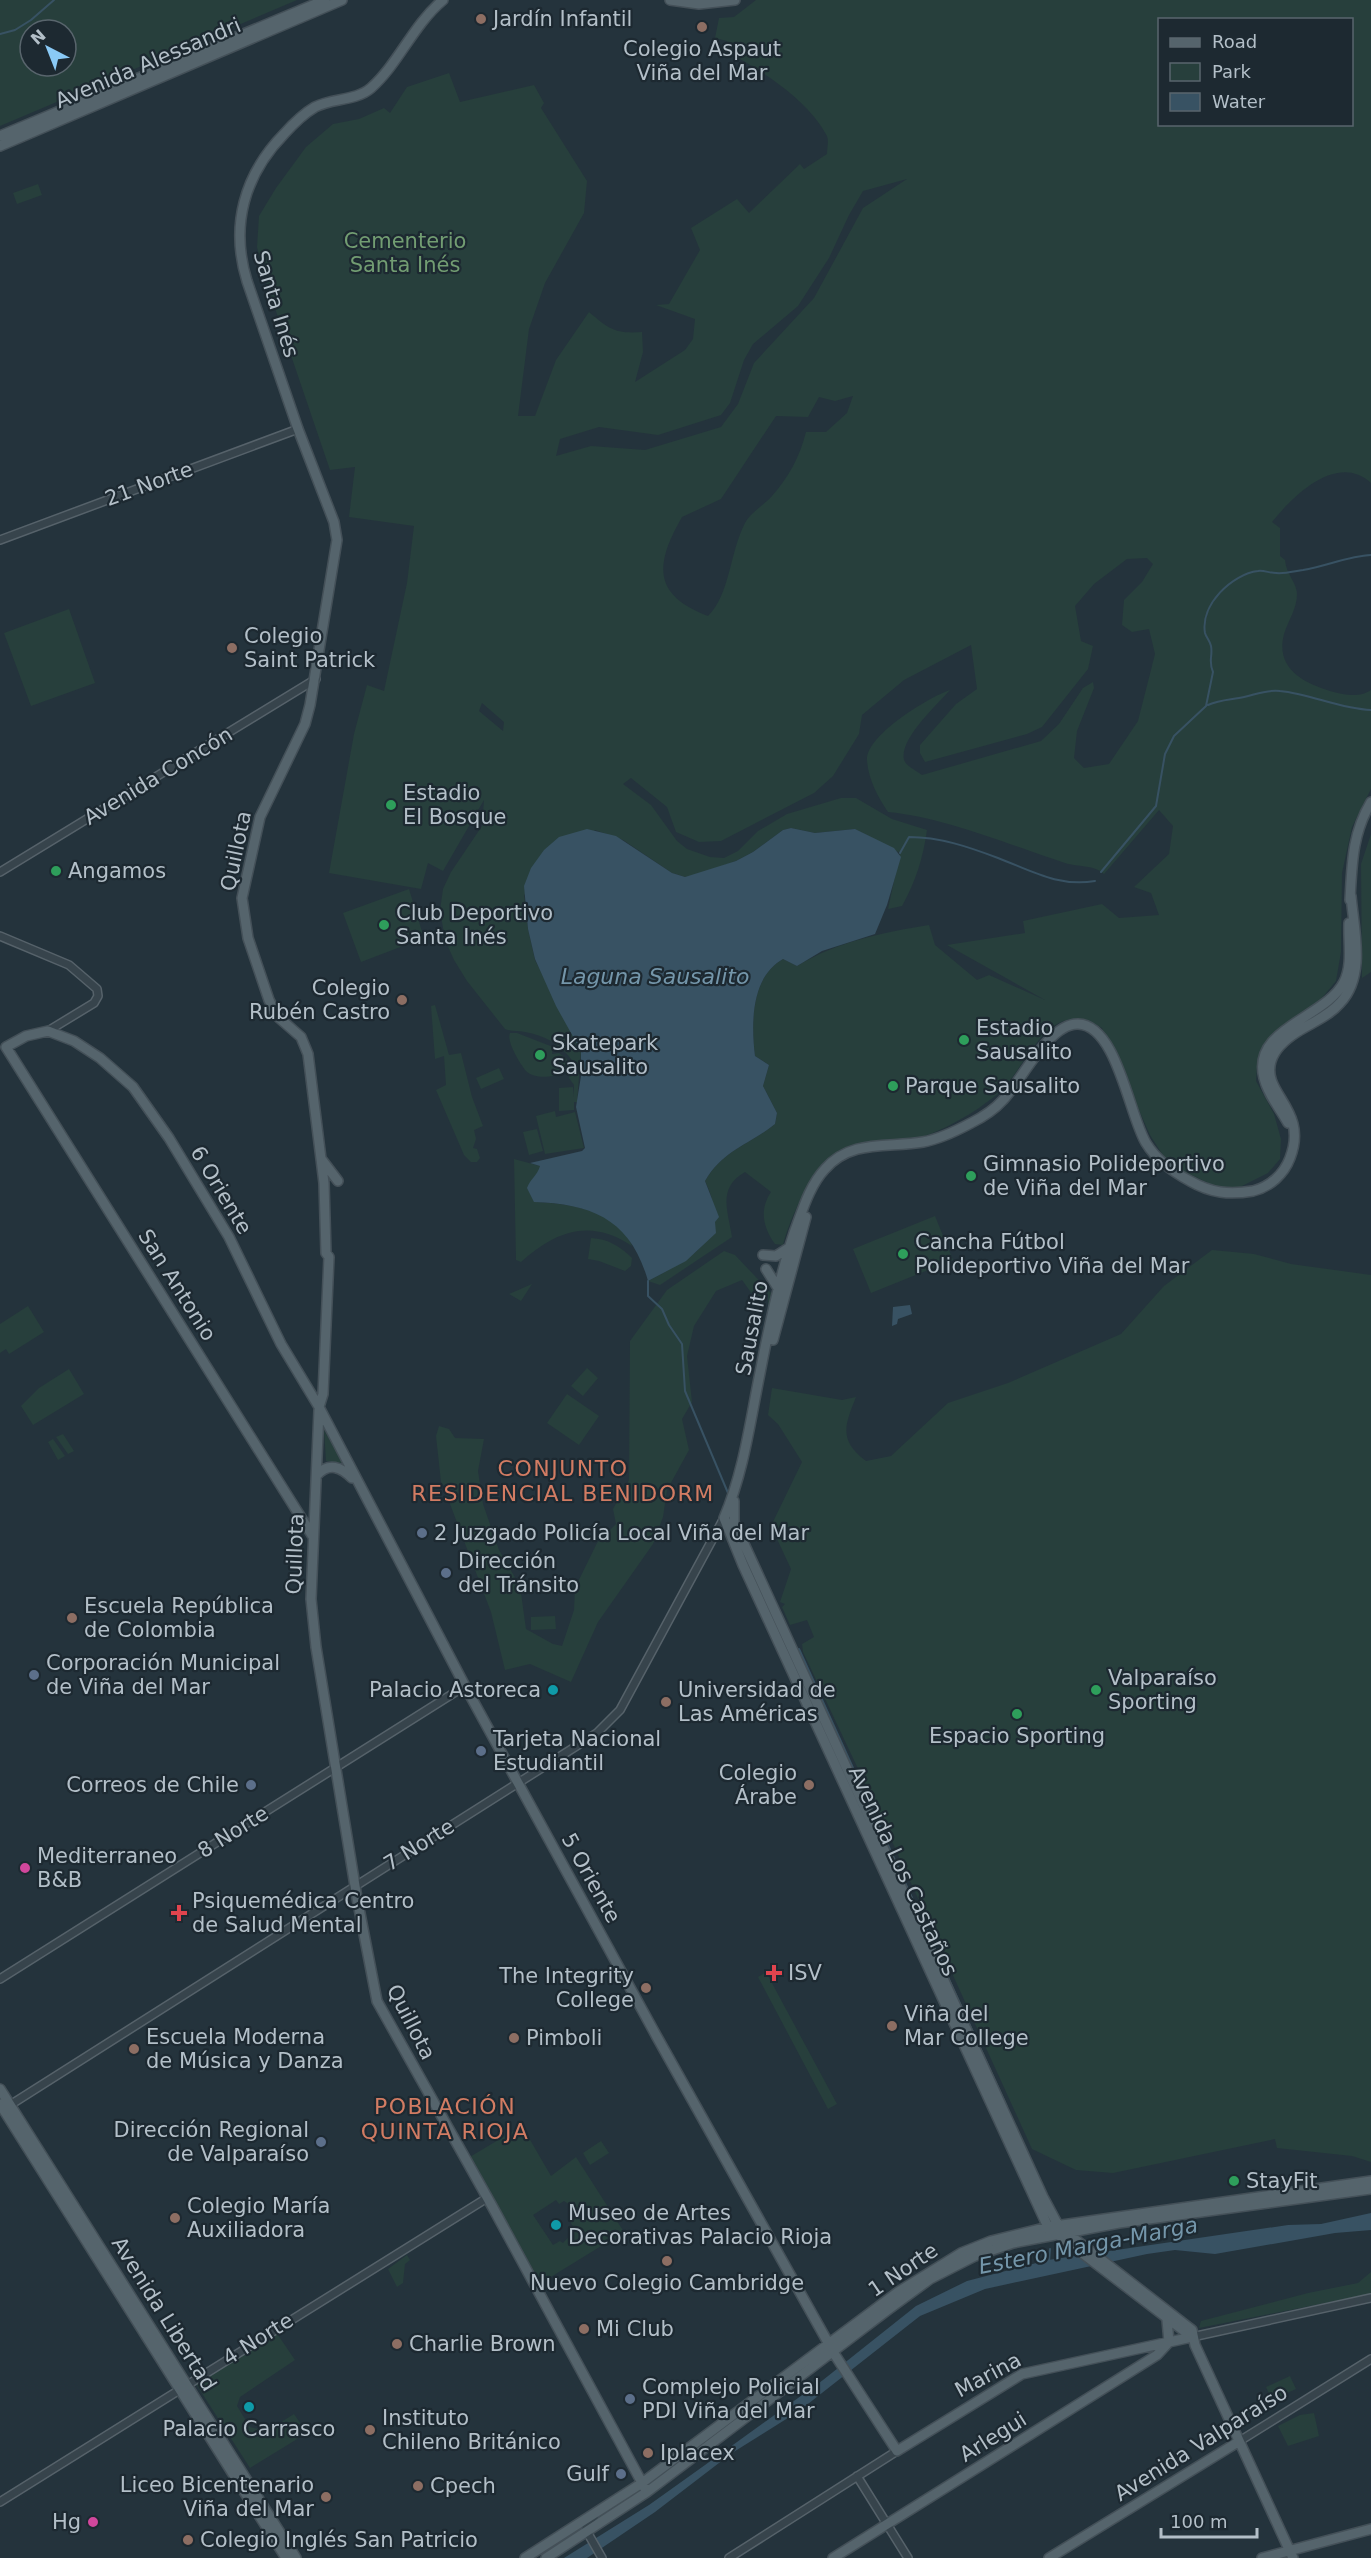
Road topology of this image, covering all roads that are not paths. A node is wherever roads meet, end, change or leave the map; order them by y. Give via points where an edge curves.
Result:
1 (324, 0) edge
2 (342, 0) edge
3 (443, 0) edge
4 (670, 0) edge
5 (735, 0) edge
6 (0, 136) edge
7 (0, 146) edge
8 (298, 429) junction
9 (334, 522) joint
10 (0, 540) edge
11 (316, 679) junction
12 (1371, 802) edge
13 (0, 872) edge
14 (0, 936) edge
15 (48, 1031) junction
16 (6, 1049) edge
17 (0, 1057) edge
18 (322, 1160) junction
19 (338, 1181) dead end
20 (810, 1194) junction
21 (790, 1247) junction
22 (763, 1254) dead end
23 (766, 1269) dead end
24 (785, 1275) junction
25 (778, 1288) junction
26 (759, 1391) junction
27 (319, 1407) junction
28 (317, 1474) junction
29 (358, 1484) junction
30 (734, 1491) junction
31 (724, 1518) junction
32 (734, 1522) junction
33 (312, 1535) junction
34 (465, 1686) junction
35 (335, 1768) junction
36 (518, 1782) junction
37 (355, 1886) junction
38 (0, 1979) edge
39 (0, 2089) edge
40 (3, 2107) edge
41 (1371, 2181) edge
42 (1371, 2189) edge
43 (487, 2198) junction
44 (1062, 2234) junction
45 (1371, 2298) edge
46 (1167, 2320) junction
47 (1189, 2333) junction
48 (1169, 2338) junction
49 (831, 2347) junction
50 (1371, 2359) edge
51 (183, 2386) junction
52 (1238, 2442) junction
53 (897, 2451) junction
54 (857, 2476) junction
55 (642, 2483) junction
56 (647, 2492) junction
57 (0, 2502) edge
58 (612, 2502) junction
59 (887, 2525) junction
60 (1371, 2529) edge
61 (588, 2536) junction
62 (1291, 2554) edge
63 (286, 2558) edge
64 (296, 2558) edge
65 (525, 2558) edge
66 (546, 2558) edge
67 (602, 2558) edge
68 (729, 2558) edge
69 (833, 2558) edge
70 (908, 2558) edge
71 (1049, 2558) edge
72 (1262, 2558) edge

1 - 6 main road, Avenida Alessandri
2 - 7 main road, Avenida Alessandri
3 - 8 main road, Santa Inés via 429,12 368,91 314,108 282,136 254,174 243,200 240,260
4 - 5 main road via 711,4
8 - 9 main road, Santa Inés
8 - 10 street, 21 Norte
9 - 11 main road, Quillota via 336,553
11 - 13 street, Avenida Concón
11 - 18 main road, Quillota via 305,724 260,817 242,898 248,938 269,1000 277,1016 305,1044
12 - 20 main road via 1355,837 1352,854 1357,960 1350,990 1338,1006 1288,1038 1275,1051 1272,1083 1296,1130 1292,1153 1283,1171 1261,1188 1225,1194 1194,1183 1162,1163 1150,1150 1140,1129 1106,1041 1093,1028 1076,1023 1050,1038 1010,1093 987,1114 933,1140 847,1152 825,1168
14 - 15 street via 69,965 97,988 94,1003
15 - 16 main road via 26,1036
15 - 27 main road, 6 Oriente via 74,1041 100,1058 145,1100 229,1237 281,1344
16 - 17 main road
16 - 33 main road, San Antonio
18 - 19 main road
18 - 27 main road, Quillota via 326,1252
20 - 21 main road
20 - 24 main road
21 - 22 main road via 776,1257
21 - 24 main road
23 - 25 main road
24 - 25 main road, Sausalito
24 - 26 main road, Sausalito
25 - 26 main road, Sausalito
26 - 30 main road, Sausalito
27 - 28 main road, Quillota
27 - 29 main road, 5 Oriente
28 - 29 main road via 328,1467 338,1467
28 - 33 main road, Quillota
29 - 34 main road, 5 Oriente
30 - 31 main road, Sausalito
30 - 32 main road, Sausalito
31 - 32 street
31 - 36 street, 7 Norte via 617,1714 597,1733
31 - 44 main road, Avenida Los Castaños via 1004,2137
32 - 44 main road, Avenida Los Castaños
33 - 35 main road, Quillota via 311,1599
34 - 35 street, 8 Norte
34 - 36 main road, 5 Oriente
35 - 37 main road, Quillota
35 - 38 street, 8 Norte
36 - 37 street, 7 Norte
36 - 49 main road, 5 Oriente
37 - 40 street, 7 Norte
37 - 43 main road, Quillota via 377,2001
39 - 40 main road, Avenida Libertad
40 - 51 main road, Avenida Libertad
41 - 44 main road, 1 Norte
42 - 44 main road, 1 Norte
43 - 51 street, 4 Norte
43 - 55 main road, Quillota
44 - 46 main road
44 - 47 main road
44 - 49 main road, 1 Norte via 996,2248 953,2266
45 - 47 street, Marina
46 - 47 main road
46 - 48 main road
47 - 48 main road, Marina
47 - 52 main road
48 - 53 main road, Marina via 1022,2374
48 - 59 main road, Arlegui via 1157,2355
49 - 53 main road, 5 Oriente
49 - 55 main road, 1 Norte
49 - 56 main road, 1 Norte
50 - 52 street, Avenida Valparaíso
51 - 57 street, 4 Norte
51 - 63 main road, Avenida Libertad
51 - 64 main road, Avenida Libertad
52 - 62 main road
52 - 71 main road, Avenida Valparaíso
53 - 54 street, Marina
54 - 59 street
54 - 68 street, Marina
55 - 56 main road, Quillota
55 - 58 main road, 1 Norte
56 - 61 main road, 1 Norte
58 - 61 street via 589,2521
58 - 65 main road, 1 Norte
59 - 69 main road, Arlegui
59 - 70 street
60 - 62 main road
61 - 66 main road, 1 Norte
61 - 67 street
62 - 72 main road

